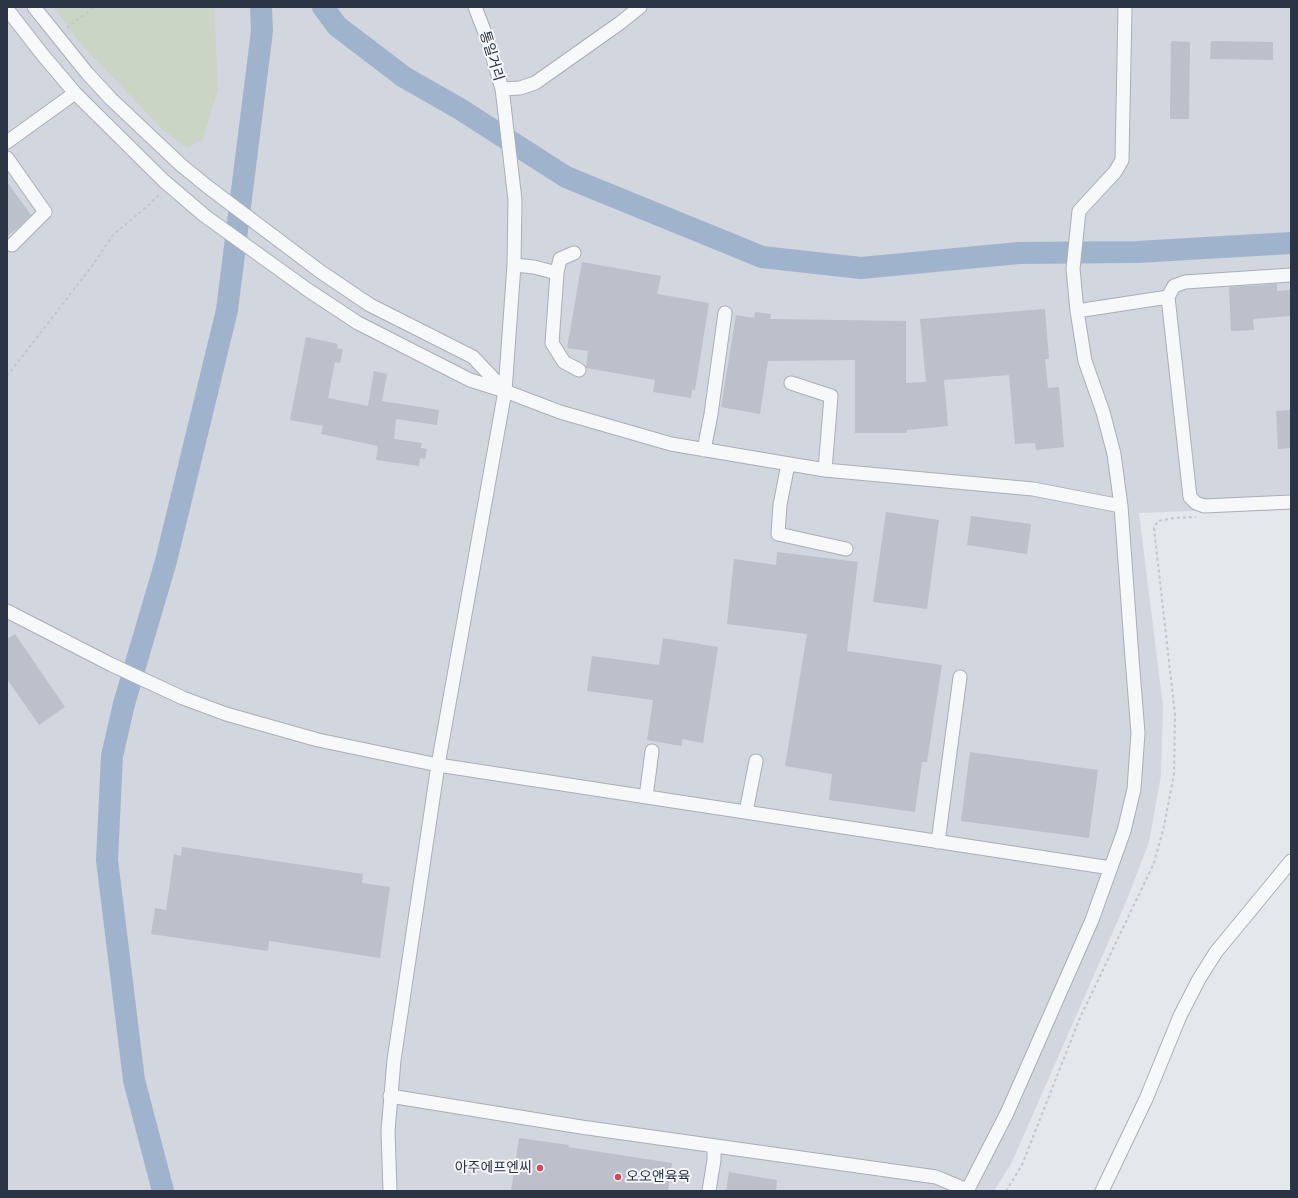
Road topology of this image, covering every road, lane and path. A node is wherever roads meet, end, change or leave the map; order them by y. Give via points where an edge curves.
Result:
1 (34, 7) edge
2 (94, 7) edge
3 (475, 7) edge
4 (640, 7) edge
5 (1125, 7) edge
6 (7, 9) edge
7 (56, 36) junction
8 (502, 89) junction
9 (75, 93) junction
10 (7, 142) edge
11 (7, 158) edge
12 (160, 193) dead end
13 (12, 244) dead end
14 (574, 253) dead end
15 (514, 265) junction
16 (556, 272) junction
17 (1291, 275) edge
18 (1168, 297) junction
19 (1077, 311) junction
20 (725, 313) dead end
21 (579, 370) dead end
22 (7, 376) edge
23 (791, 382) dead end
24 (505, 391) junction
25 (704, 450) junction
26 (788, 464) junction
27 (825, 470) junction
28 (1291, 502) edge
29 (1121, 506) junction
30 (846, 549) dead end
31 (7, 610) edge
32 (960, 677) dead end
33 (652, 751) dead end
34 (756, 761) dead end
35 (438, 765) junction
36 (646, 797) junction
37 (746, 812) junction
38 (938, 842) junction
39 (1291, 862) edge
40 (1111, 868) junction
41 (390, 1096) junction
42 (714, 1146) junction
43 (390, 1191) edge
44 (709, 1191) edge
45 (967, 1191) edge
46 (1102, 1191) edge

1 - 7 street
2 - 7 path
3 - 8 street, 통일거리
4 - 8 street via 535,84
5 - 19 street via 1122,160 1115,172 1079,211 1073,269
6 - 9 street
7 - 24 street via 111,98 181,165 208,187 321,272 370,305 473,357
8 - 15 street, 통일거리 via 515,200
9 - 10 street
9 - 24 street via 164,180 205,216 308,290 358,323 470,380
11 - 13 street via 45,212
12 - 22 path via 114,234
14 - 16 street via 560,259
15 - 16 street
15 - 24 street, 통일거리
16 - 21 street via 552,343 564,362
17 - 18 street via 1185,282 1174,286
18 - 19 street
18 - 28 street via 1190,497 1204,506
19 - 29 street via 1085,361 1103,412 1114,454
20 - 25 street
23 - 27 street via 831,396
24 - 25 street via 560,412 671,444
24 - 35 street, 통일거리
25 - 26 street
26 - 27 street
26 - 30 street via 780,505 778,534
27 - 29 street via 1033,489
29 - 40 street via 1138,733 1134,789 1124,831
31 - 35 street via 143,681 226,714 318,740
32 - 38 street
33 - 36 street
34 - 37 street
35 - 36 street
35 - 41 street, 통일거리
36 - 37 street
37 - 38 street
38 - 40 street
39 - 46 street via 1216,952 1199,979
40 - 45 street via 1092,920 1010,1106
41 - 42 street
41 - 43 street, 통일거리
42 - 44 street
42 - 45 street via 936,1176

